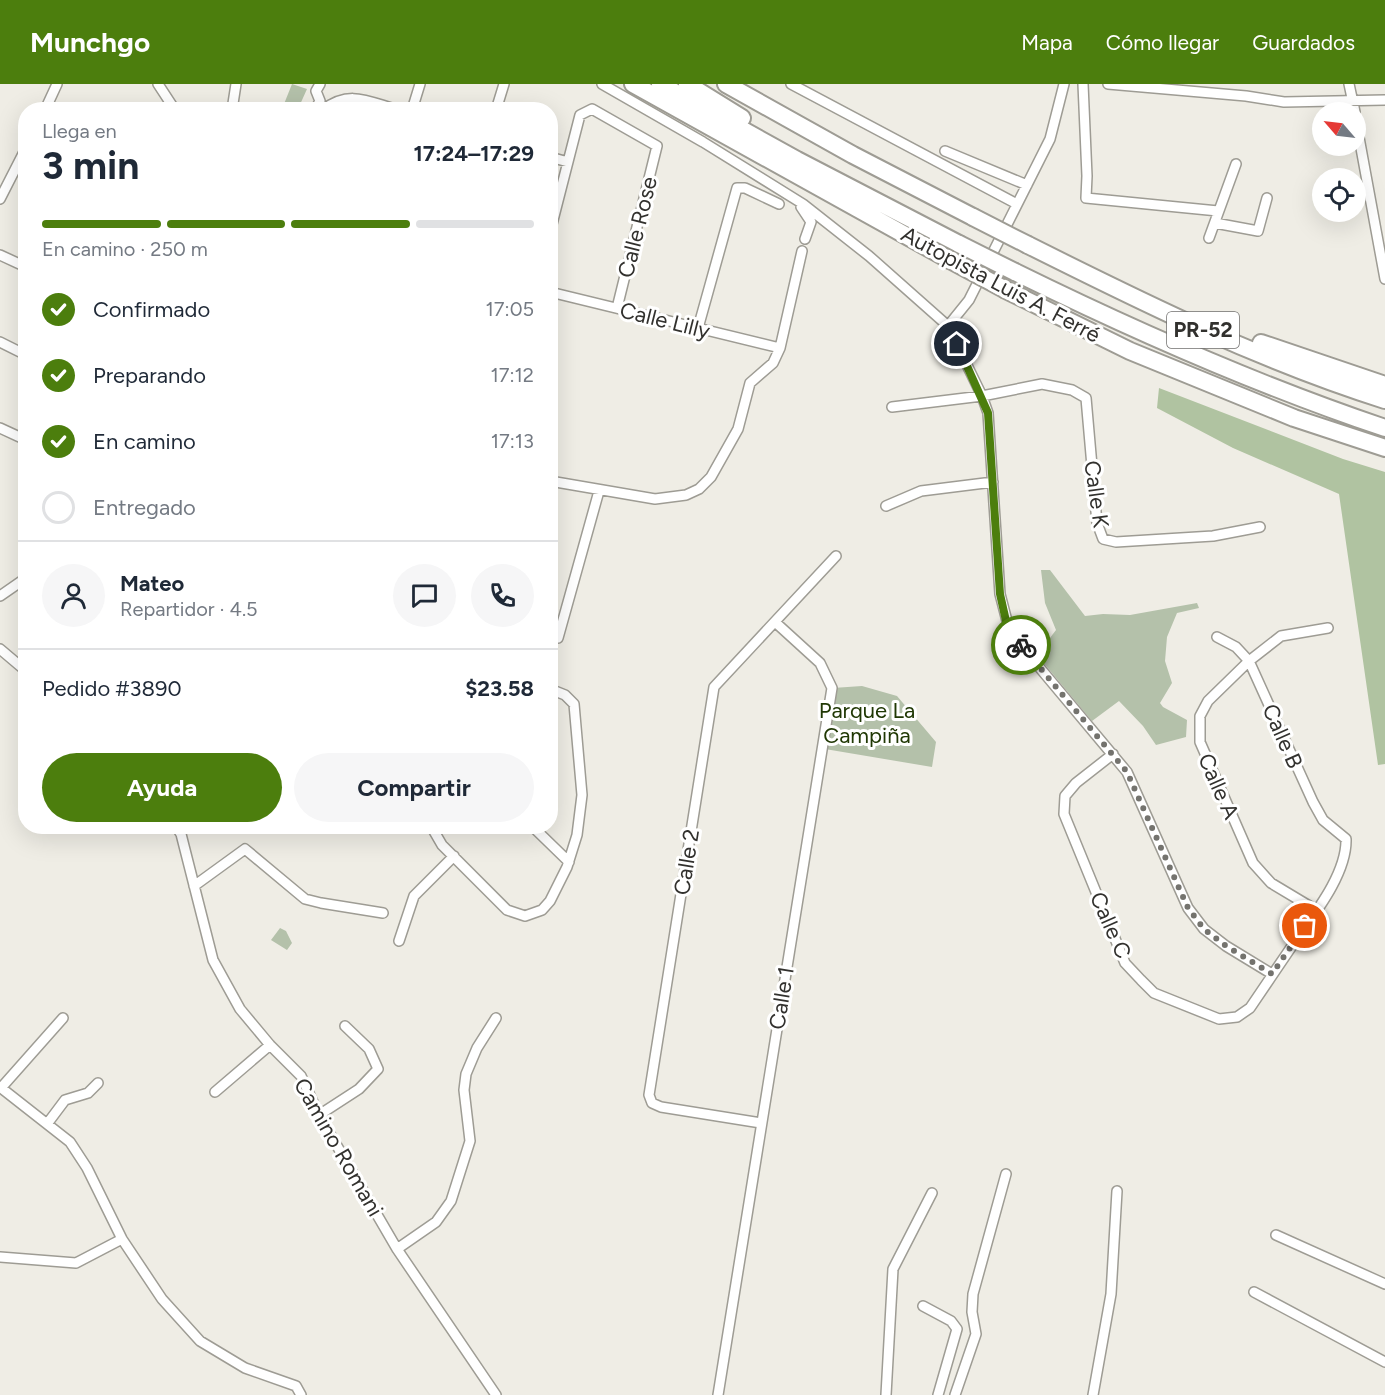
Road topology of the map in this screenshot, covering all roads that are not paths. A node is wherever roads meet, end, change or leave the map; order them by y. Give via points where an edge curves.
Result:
1 (57, 84) edge
2 (158, 84) edge
3 (236, 84) edge
4 (320, 84) edge
5 (420, 84) edge
6 (504, 84) edge
7 (602, 84) edge
8 (633, 84) edge
9 (660, 84) edge
10 (687, 84) edge
11 (726, 84) edge
12 (791, 84) edge
13 (1064, 84) edge
14 (1083, 84) edge
15 (1107, 84) edge
16 (1244, 84) edge
17 (1349, 84) edge
18 (1246, 96) junction
19 (1352, 99) junction
20 (1385, 100) edge
21 (49, 102) edge
22 (170, 102) edge
23 (233, 102) edge
24 (319, 102) edge
25 (333, 102) edge
26 (369, 102) edge
27 (414, 102) edge
28 (498, 102) edge
29 (1352, 102) edge
30 (945, 151) dead end
31 (1362, 156) edge
32 (558, 159) edge
33 (568, 162) junction
34 (18, 164) edge
35 (1236, 164) dead end
36 (1027, 185) junction
37 (865, 195) junction
38 (1267, 198) dead end
39 (0, 199) edge
40 (797, 200) junction
41 (558, 201) edge
42 (779, 204) dead end
43 (1017, 204) junction
44 (1218, 212) junction
45 (1215, 223) junction
46 (1209, 238) dead end
47 (805, 239) dead end
48 (802, 251) dead end
49 (0, 255) edge
50 (18, 263) edge
51 (1385, 279) edge
52 (558, 294) edge
53 (617, 308) junction
54 (948, 326) junction
55 (698, 328) junction
56 (1206, 331) junction
57 (0, 342) edge
58 (780, 348) junction
59 (18, 351) edge
60 (1385, 385) edge
61 (982, 396) junction
62 (1385, 400) edge
63 (892, 407) dead end
64 (0, 428) edge
65 (1385, 428) edge
66 (18, 436) edge
67 (1385, 448) edge
68 (993, 482) junction
69 (558, 483) edge
70 (599, 491) junction
71 (886, 506) dead end
72 (1260, 527) dead end
73 (836, 556) dead end
74 (18, 584) edge
75 (0, 596) edge
76 (776, 622) junction
77 (1328, 628) dead end
78 (1216, 637) dead end
79 (558, 638) dead end
80 (0, 649) edge
81 (1249, 661) junction
82 (18, 664) edge
83 (558, 693) edge
84 (1113, 754) junction
85 (181, 834) edge
86 (436, 834) edge
87 (540, 834) edge
88 (1346, 839) joint
89 (454, 856) junction
90 (568, 862) junction
91 (194, 886) junction
92 (1316, 910) junction
93 (383, 913) dead end
94 (399, 941) dead end
95 (1272, 974) junction
96 (63, 1018) dead end
97 (496, 1018) dead end
98 (345, 1026) dead end
99 (270, 1045) junction
100 (98, 1083) dead end
101 (1, 1087) edge
102 (215, 1092) dead end
103 (319, 1115) junction
104 (47, 1124) junction
105 (761, 1124) junction
106 (1006, 1174) dead end
107 (1117, 1191) dead end
108 (932, 1193) dead end
109 (1276, 1235) dead end
110 (122, 1239) junction
111 (397, 1249) junction
112 (0, 1257) edge
113 (1385, 1284) edge
114 (1254, 1292) dead end
115 (923, 1306) dead end
116 (1385, 1362) edge
117 (301, 1395) edge
118 (496, 1395) edge
119 (718, 1395) edge
120 (886, 1395) edge
121 (938, 1395) edge
122 (955, 1395) edge
123 (1093, 1395) edge

1 - 21 street
2 - 22 street
3 - 23 street
4 - 24 street via 316,90
5 - 27 street
6 - 28 street
7 - 40 street
8 - 67 highway, Autopista Luis A. Ferré / PR-52, bridge via 950,260 1140,356 1294,418
9 - 37 highway
10 - 37 highway
11 - 56 highway, Autopista Luis A. Ferré / PR-52, bridge via 973,217
12 - 43 street
13 - 36 street via 1050,139
14 - 44 street via 1086,198
15 - 18 street
16 - 18 street
17 - 19 street
18 - 19 street via 1284,102
19 - 20 street
19 - 29 street
25 - 26 street via 351,97
30 - 36 street
31 - 51 street
32 - 33 street
33 - 41 street
33 - 53 street, Calle Rose via 580,115 591,109 657,146
34 - 39 street
35 - 44 street
36 - 43 street
37 - 65 highway, bridge via 1137,331 1299,398
38 - 45 street via 1258,231
40 - 47 street via 811,222
40 - 54 street via 869,256
42 - 55 street via 737,188
43 - 54 street via 969,300
44 - 45 street
45 - 46 street
48 - 58 street
49 - 50 street
52 - 53 street, Calle Lilly
53 - 55 street, Calle Lilly
54 - 61 street
55 - 58 street, Calle Lilly
56 - 60 highway via 1265,344
56 - 62 highway, Autopista Luis A. Ferré / PR-52
57 - 59 street
58 - 70 street via 773,363 750,383 738,429 711,477 699,489 655,499
61 - 63 street
61 - 68 street via 988,413
61 - 72 street, Calle K via 1042,384 1072,390 1086,398 1097,523 1103,538 1116,542 1213,536
64 - 66 street
68 - 71 street via 921,491
68 - 84 street via 1000,594 1006,621 1024,649
69 - 70 street
70 - 79 street
73 - 76 street, Calle 2
74 - 75 street
76 - 105 street, Calle 1 via 820,663 832,688
76 - 105 street, Calle 2 via 714,687 649,1095 652,1103 661,1107
77 - 81 street, Calle A via 1281,636
78 - 81 street, Calle B via 1236,647
80 - 82 street
81 - 88 street, Calle B via 1313,802 1323,820
81 - 92 street, Calle A via 1208,702 1200,716 1200,742 1253,863 1271,883
83 - 90 street via 569,698 576,711 582,795 577,836
84 - 95 street via 1127,772 1188,908 1204,929
84 - 95 street, Calle C via 1065,796 1064,814 1125,963 1154,993 1219,1019 1237,1017 1250,1008
85 - 91 street, Camino Romani
86 - 89 street
87 - 90 street
88 - 92 street, Calle C via 1346,850 1334,881
89 - 90 street via 507,910 525,916 542,910 550,901
89 - 94 street via 414,896
91 - 93 street via 245,849 305,899
91 - 99 street, Camino Romani via 213,960 240,1009
92 - 95 street, Calle C
96 - 101 street
97 - 111 street via 466,1074 470,1141 451,1201 436,1222
98 - 103 street via 369,1048 378,1070 359,1089
99 - 102 street
99 - 103 street, Camino Romani via 301,1076
100 - 104 street via 88,1093 65,1100
101 - 104 street
103 - 111 street, Camino Romani
104 - 110 street via 70,1142 87,1168
105 - 119 street, Calle 1
106 - 122 street via 973,1294 976,1334
107 - 123 street via 1111,1294
108 - 120 street via 893,1269
109 - 113 street
110 - 112 street via 76,1263
110 - 117 street via 162,1299 200,1341 245,1368 296,1386
111 - 118 street, Camino Romani
114 - 116 street
115 - 121 street via 951,1320 957,1329

